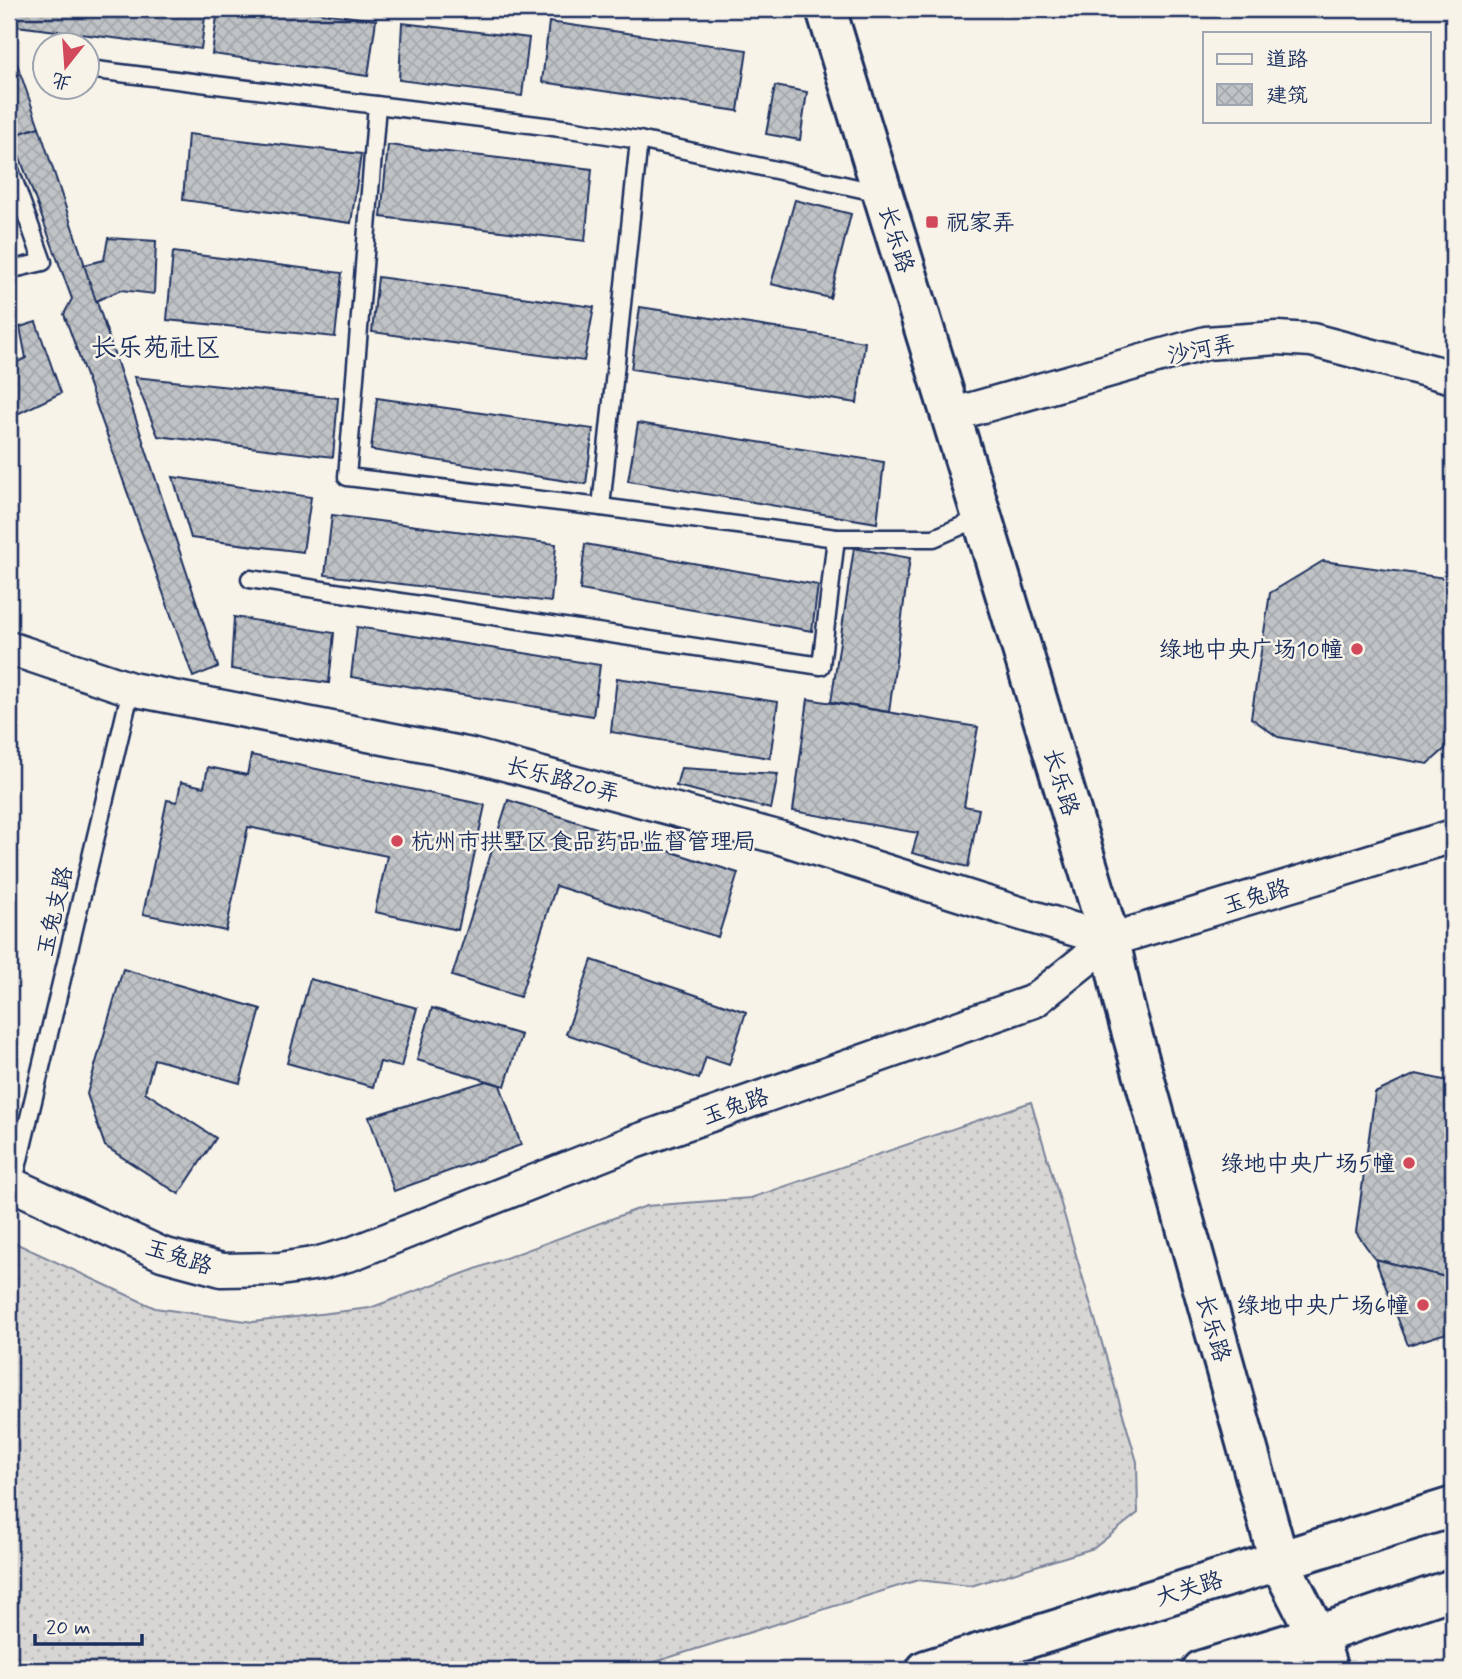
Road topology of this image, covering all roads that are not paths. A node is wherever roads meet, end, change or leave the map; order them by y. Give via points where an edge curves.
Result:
1 (826, 9) edge
2 (102, 71) edge
3 (377, 105) junction
4 (639, 140) junction
5 (9, 167) edge
6 (883, 193) junction
7 (9, 270) edge
8 (1453, 377) edge
9 (951, 415) junction
10 (601, 507) junction
11 (982, 517) junction
12 (836, 538) junction
13 (250, 579) dead end
14 (9, 648) edge
15 (131, 689) junction
16 (1453, 836) edge
17 (1110, 940) junction
18 (11, 1184) edge
19 (1453, 1507) edge
20 (1279, 1561) junction
21 (1453, 1589) edge
22 (1323, 1653) edge
23 (926, 1670) edge
24 (1202, 1670) edge

1 - 6 street, 长乐路
2 - 3 lane
3 - 4 lane
3 - 10 lane via 347,477
4 - 6 lane
4 - 10 lane
5 - 7 lane via 43,262
6 - 9 street, 长乐路
8 - 9 street, 沙河弄 via 1312,340 1206,343
9 - 11 street, 长乐路
10 - 12 lane
11 - 12 lane via 934,538
11 - 17 street, 长乐路
12 - 13 lane via 821,666
14 - 15 street, 长乐路20弄
15 - 17 street, 长乐路20弄 via 471,755 781,838
15 - 18 lane, 玉兔支路
16 - 17 street, 玉兔路
17 - 18 street, 玉兔路 via 1034,1001 634,1142 319,1263 222,1270 186,1261
17 - 20 street, 长乐路
19 - 20 street, 大关路
20 - 22 street, 长乐路
20 - 23 street, 大关路
21 - 22 street
22 - 24 street

